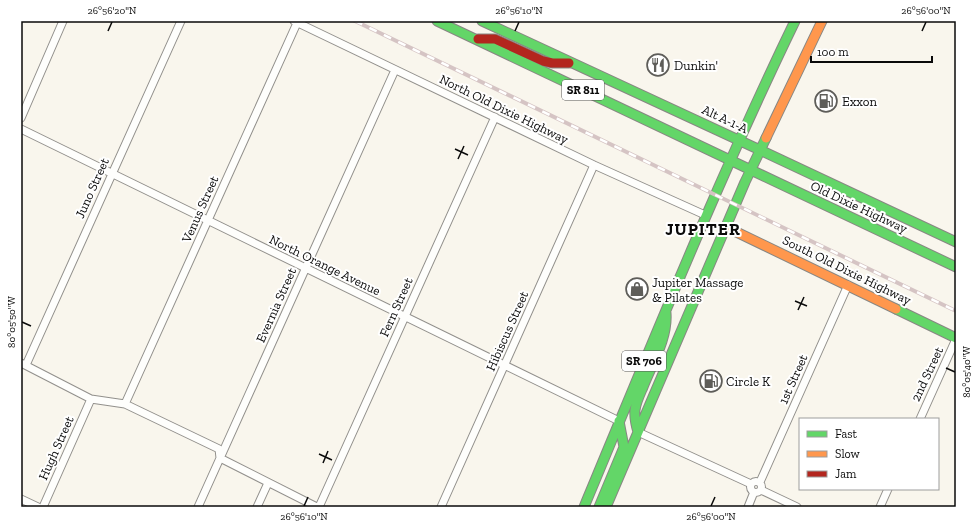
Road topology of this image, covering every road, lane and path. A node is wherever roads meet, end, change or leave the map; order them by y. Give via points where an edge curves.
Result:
1 (63, 21) edge
2 (181, 21) edge
3 (437, 21) edge
4 (482, 21) edge
5 (795, 21) edge
6 (822, 21) edge
7 (296, 22) edge
8 (476, 39) junction
9 (573, 63) junction
10 (395, 70) junction
11 (495, 117) junction
12 (21, 118) edge
13 (21, 129) edge
14 (738, 139) junction
15 (760, 150) junction
16 (729, 160) junction
17 (594, 165) junction
18 (751, 170) junction
19 (112, 174) junction
20 (705, 216) junction
21 (208, 221) junction
22 (726, 227) junction
23 (956, 242) edge
24 (956, 267) edge
25 (306, 268) junction
26 (848, 285) junction
27 (665, 311) junction
28 (405, 317) junction
29 (956, 339) edge
30 (23, 364) edge
31 (504, 365) junction
32 (91, 399) junction
33 (125, 404) junction
34 (920, 418) edge
35 (620, 421) junction
36 (638, 432) junction
37 (220, 458) junction
38 (268, 483) junction
39 (758, 488) junction
40 (888, 490) edge
41 (21, 499) edge
42 (38, 507) edge
43 (43, 507) edge
44 (198, 507) edge
45 (257, 507) edge
46 (318, 507) edge
47 (440, 507) edge
48 (584, 507) edge
49 (599, 507) edge
50 (606, 507) edge
51 (748, 507) edge
52 (797, 507) edge
53 (880, 507) edge

1 - 12 street
2 - 19 street, Juno Street
3 - 8 main road, SR 811
4 - 9 main road, Alt A-1-A / SR 811
5 - 14 main road, SR 706
6 - 15 main road, SR 706
7 - 10 street, North Old Dixie Highway
7 - 21 street, Venus Street
8 - 9 main road via 495,39 543,62
8 - 16 main road, SR 811
9 - 14 main road, Alt A-1-A / SR 811
10 - 11 street, North Old Dixie Highway
10 - 25 street, Evernia Street
11 - 17 street, North Old Dixie Highway
11 - 28 street, Fern Street
13 - 19 street, North Orange Avenue
14 - 15 main road, Alt A-1-A / SR 811
14 - 16 main road, SR 706
15 - 18 main road, SR 706
15 - 23 main road, Alt A-1-A / SR 811
16 - 18 main road, SR 811
16 - 20 main road, SR 706
17 - 20 street, North Old Dixie Highway
17 - 31 street, Hibiscus Street
18 - 22 main road, SR 706
18 - 24 main road, Old Dixie Highway / SR 811
19 - 21 street, North Orange Avenue
19 - 30 street, Juno Street
20 - 27 main road, SR 706
21 - 25 street, North Orange Avenue
21 - 33 street, Venus Street
22 - 26 main road, South Old Dixie Highway
22 - 36 main road, SR 706
25 - 28 street, North Orange Avenue
25 - 37 street, Evernia Street
26 - 29 main road, South Old Dixie Highway
26 - 39 street, 1st Street
27 - 35 main road, SR 706
27 - 36 main road via 667,324 635,410
28 - 31 street, North Orange Avenue
28 - 46 street, Fern Street
29 - 34 street, 2nd Street
30 - 32 street
31 - 35 street, North Orange Avenue
31 - 47 street, Hibiscus Street
32 - 33 street
32 - 43 street, Hugh Street
33 - 37 street via 219,449
35 - 48 main road, SR 706
35 - 49 main road via 624,447
36 - 39 street via 751,484 755,481
36 - 50 main road, SR 706
37 - 38 street
37 - 44 street, Evernia Street
38 - 45 street
38 - 46 street
39 - 51 street, 1st Street
39 - 52 street
40 - 53 street
41 - 42 street

